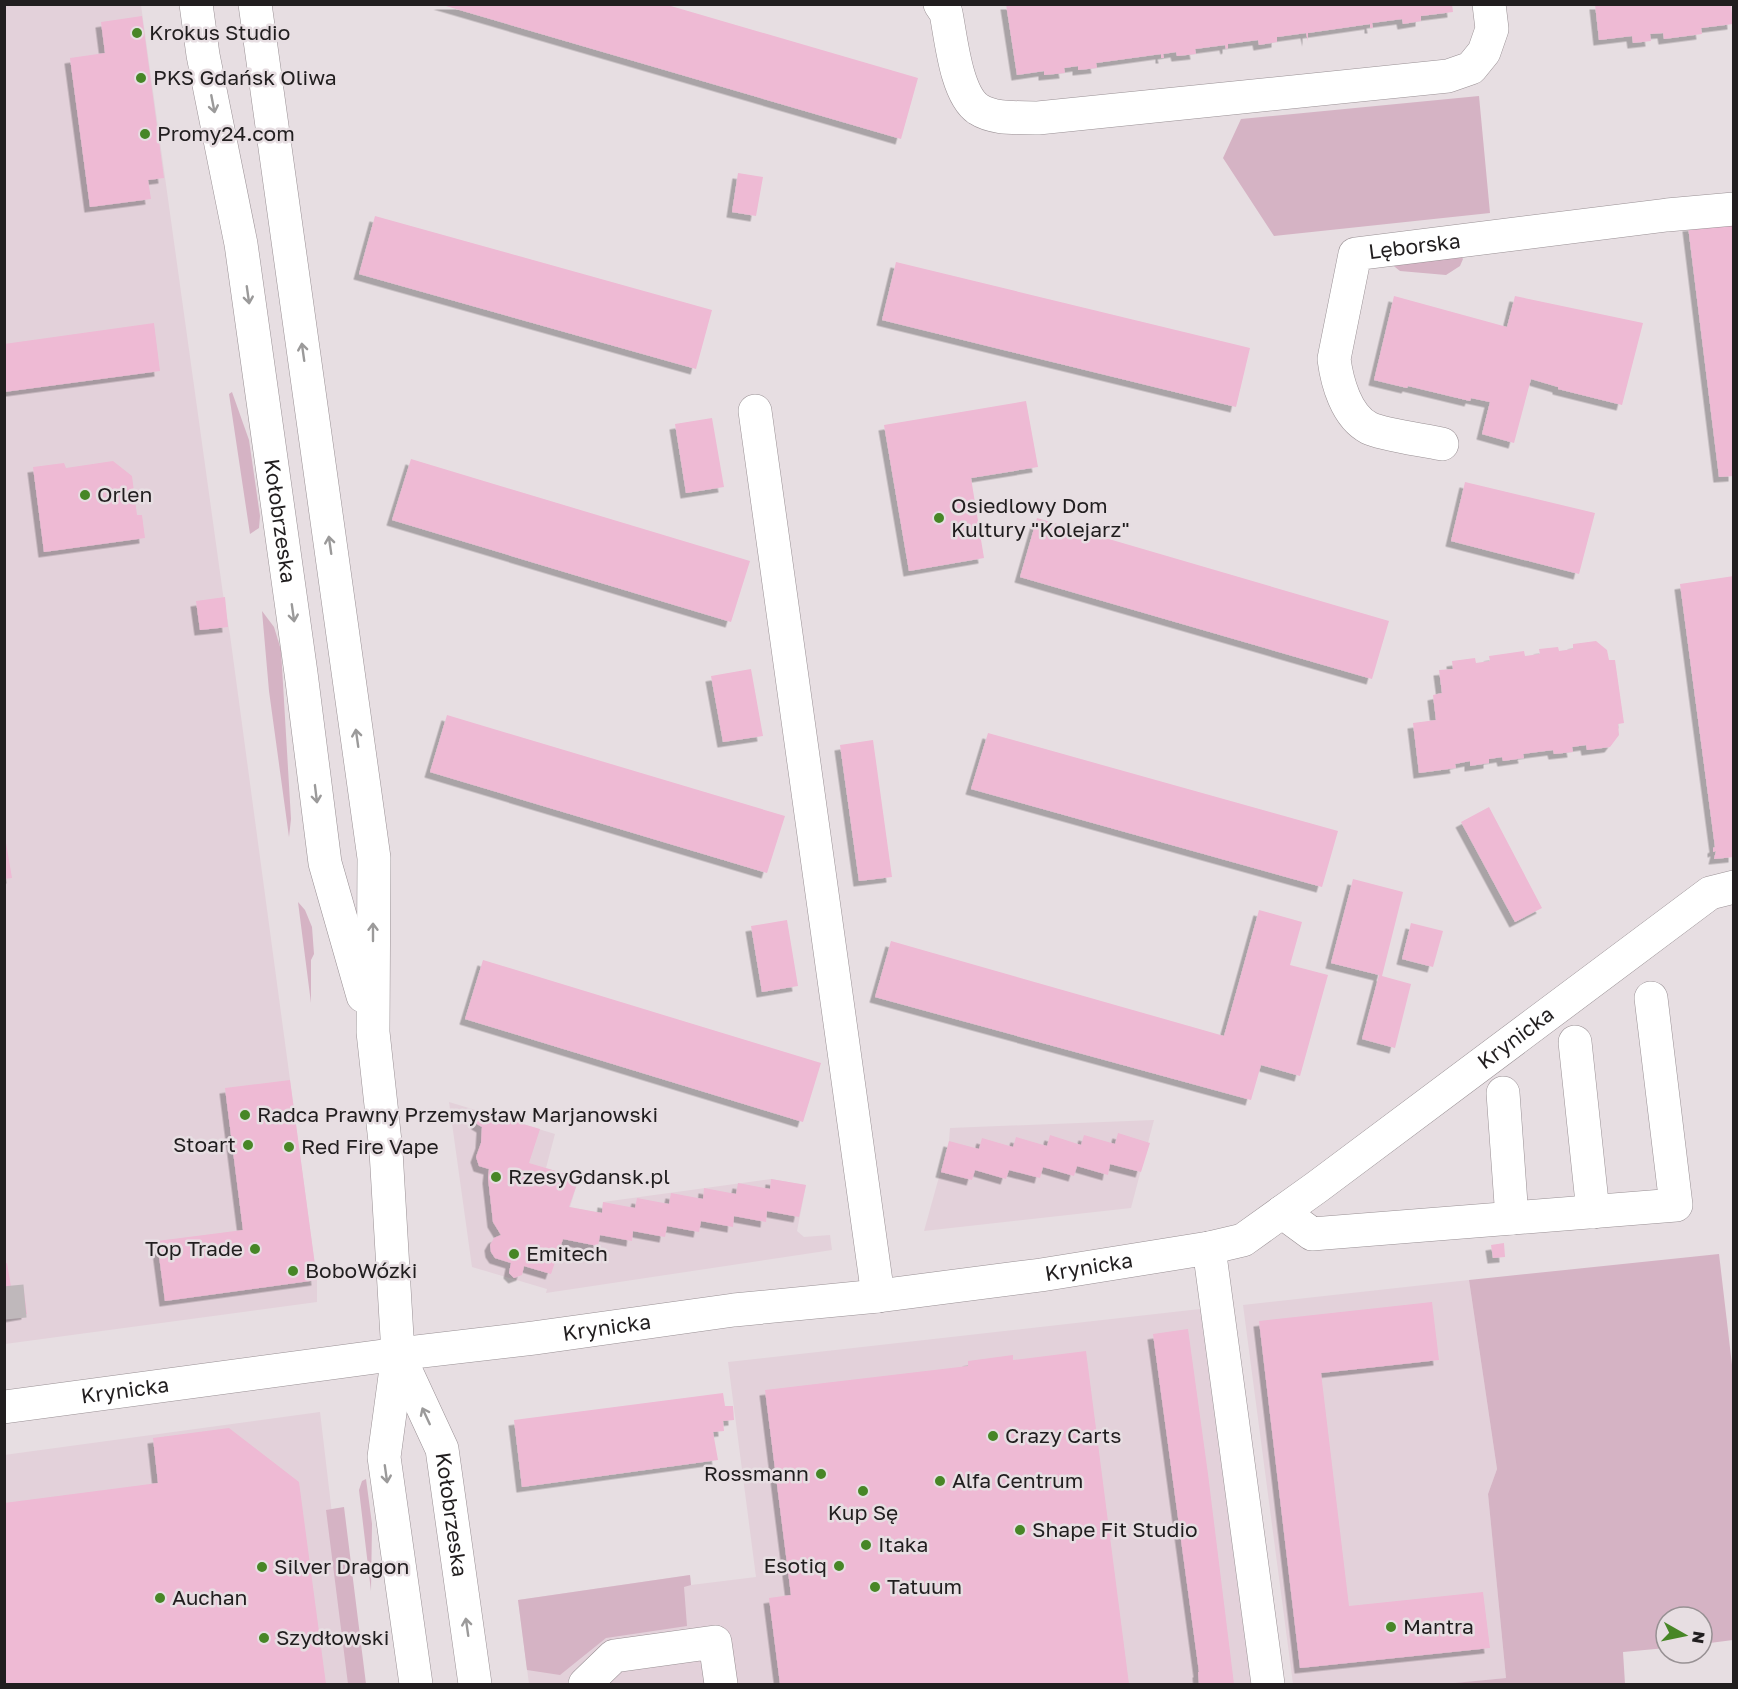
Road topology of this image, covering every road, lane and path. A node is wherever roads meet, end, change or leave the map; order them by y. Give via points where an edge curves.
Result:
1 (196, 4) edge
2 (255, 4) edge
3 (940, 4) edge
4 (1489, 4) edge
5 (1734, 209) edge
6 (755, 411) dead end
7 (1442, 444) dead end
8 (1734, 887) edge
9 (1651, 998) dead end
10 (373, 1032) junction
11 (1575, 1042) dead end
12 (1503, 1093) dead end
13 (1282, 1212) junction
14 (1593, 1212) junction
15 (1512, 1218) junction
16 (1209, 1248) junction
17 (878, 1296) junction
18 (398, 1353) junction
19 (4, 1407) edge
20 (416, 1684) edge
21 (475, 1684) edge
22 (585, 1684) edge
23 (721, 1684) edge
24 (1268, 1684) edge

1 -> 10 street, Kołobrzeska via 241,244 325,863
10 -> 2 street, Kołobrzeska via 374,858
3 - 4 street via 946,13 966,97 987,113 1038,118 1448,76 1471,68 1484,52 1492,29
5 - 7 street, Lęborska via 1355,254 1334,359 1336,376 1348,405 1370,429
6 - 17 street
8 - 13 street, Krynicka via 1710,893
9 - 14 street via 1676,1205
10 - 18 street, Kołobrzeska via 386,1151
11 - 14 street
12 - 15 street
13 - 15 street via 1312,1234
13 - 16 street, Krynicka via 1243,1240
14 - 15 street
16 - 17 street, Krynicka
16 - 24 street
17 - 18 street, Krynicka
18 - 19 street, Krynicka
18 -> 20 street, Kołobrzeska via 384,1458
21 -> 18 street, Kołobrzeska via 442,1449
22 - 23 street via 614,1656 715,1642

